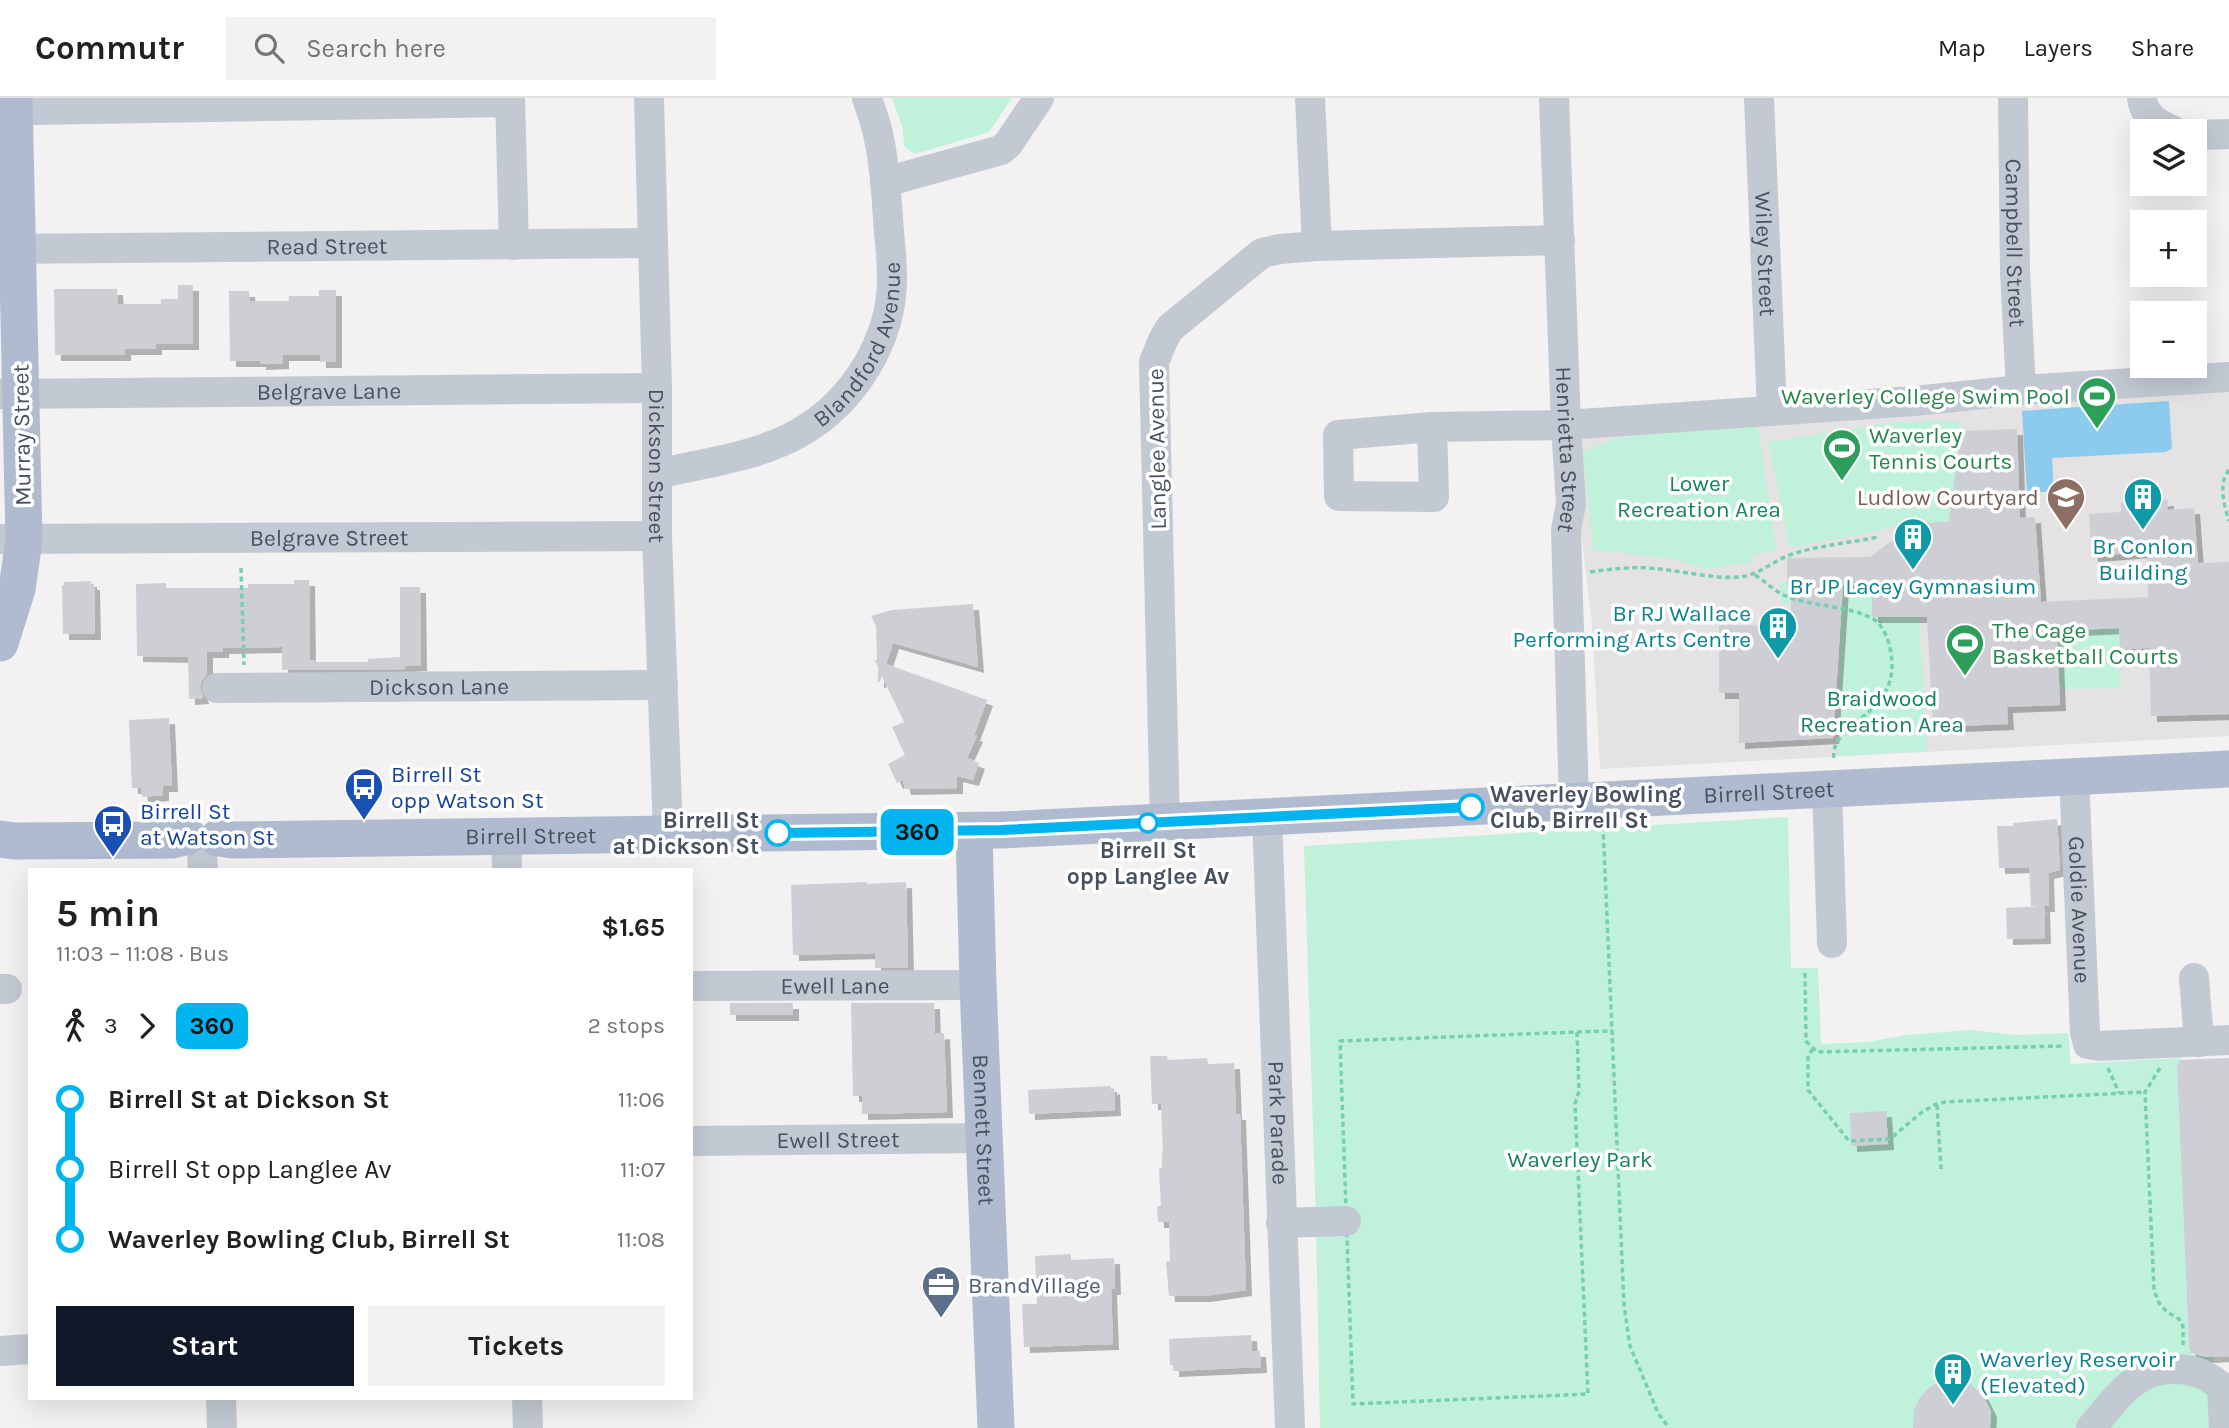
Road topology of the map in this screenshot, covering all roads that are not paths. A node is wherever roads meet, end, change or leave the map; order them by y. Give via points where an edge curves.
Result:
1 (649, 98) edge
2 (867, 98) edge
3 (1039, 98) edge
4 (1310, 98) edge
5 (1555, 98) edge
6 (1759, 98) edge
7 (2013, 98) edge
8 (2142, 98) edge
9 (510, 100) edge
10 (9, 104) edge
11 (2152, 119) edge
12 (2229, 134) edge
13 (2207, 135) edge
14 (885, 182) junction
15 (1560, 240) junction
16 (653, 243) junction
17 (514, 244) junction
18 (1317, 246) junction
19 (9, 249) edge
20 (2229, 377) edge
21 (657, 387) junction
22 (2021, 390) junction
23 (10, 394) edge
24 (1772, 411) junction
25 (1566, 425) junction
26 (1432, 427) dead end
27 (657, 474) junction
28 (657, 537) junction
29 (12, 540) edge
30 (0, 643) edge
31 (663, 685) junction
32 (230, 688) road end
33 (2229, 769) edge
34 (1831, 775) junction
35 (2074, 775) junction
36 (1589, 811) junction
37 (1267, 817) junction
38 (1165, 822) junction
39 (974, 831) junction
40 (668, 833) junction
41 (0, 839) edge
42 (202, 849) edge
43 (506, 852) edge
44 (1832, 943) dead end
45 (2194, 978) dead end
46 (978, 985) junction
47 (693, 986) edge
48 (2229, 1040) edge
49 (2199, 1042) junction
50 (985, 1138) junction
51 (693, 1141) edge
52 (1346, 1221) road end
53 (1281, 1223) junction
54 (28, 1349) edge
55 (0, 1351) edge
56 (221, 1400) edge
57 (527, 1400) edge
58 (222, 1428) edge
59 (528, 1428) edge
60 (996, 1428) edge
61 (1290, 1428) edge
62 (2091, 1428) edge
63 (2224, 1428) edge

1 - 16 street, Dickson Street
2 - 14 street, Blandford Avenue
3 - 14 street via 1001,150
4 - 18 street
5 - 15 street, Henrietta Street
6 - 24 street, Wiley Street
7 - 22 street, Campbell Street
8 - 11 street
9 - 10 street via 32,110
9 - 17 street
10 - 19 main road, Murray Street
12 - 13 street
14 - 27 street, Blandford Avenue via 891,295 876,349 852,387 813,424 778,443
15 - 18 street, Langlee Avenue
15 - 25 street, Henrietta Street
16 - 17 street, Read Street
16 - 21 street, Dickson Street
17 - 19 street, Read Street
18 - 38 street, Langlee Avenue via 1262,253 1170,328 1154,362
19 - 23 main road, Murray Street
20 - 22 street
21 - 23 street, Belgrave Lane
21 - 27 street, Dickson Street
22 - 24 street
23 - 29 main road, Murray Street
24 - 25 street
25 - 26 street
25 - 36 street, Henrietta Street via 1571,504 1566,530 1567,575
27 - 28 street, Dickson Street
28 - 29 street, Belgrave Street
28 - 31 street, Dickson Street
29 - 30 main road, Murray Street via 17,589
31 - 32 street, Dickson Lane
31 - 40 street, Dickson Street
33 - 35 main road, Birrell Street
34 - 35 main road, Birrell Street
34 - 36 main road, Birrell Street
34 - 44 street
35 - 49 street, Goldie Avenue via 2088,1051 2100,1046
36 - 37 main road, Birrell Street
37 - 38 main road, Birrell Street
37 - 53 street, Park Parade
38 - 39 main road, Birrell Street
39 - 40 main road, Birrell Street
39 - 46 main road, Bennett Street
40 - 43 main road, Birrell Street
41 - 42 main road, Birrell Street via 172,840
42 - 43 main road, Birrell Street via 233,840
45 - 49 street
46 - 47 street, Ewell Lane
46 - 50 main road, Bennett Street
48 - 49 street
50 - 51 street, Ewell Street
50 - 60 main road, Bennett Street
52 - 53 street
53 - 61 street, Park Parade
54 - 55 street
56 - 58 street
57 - 59 street
62 - 63 street via 2133,1381 2156,1369 2195,1370 2215,1381

